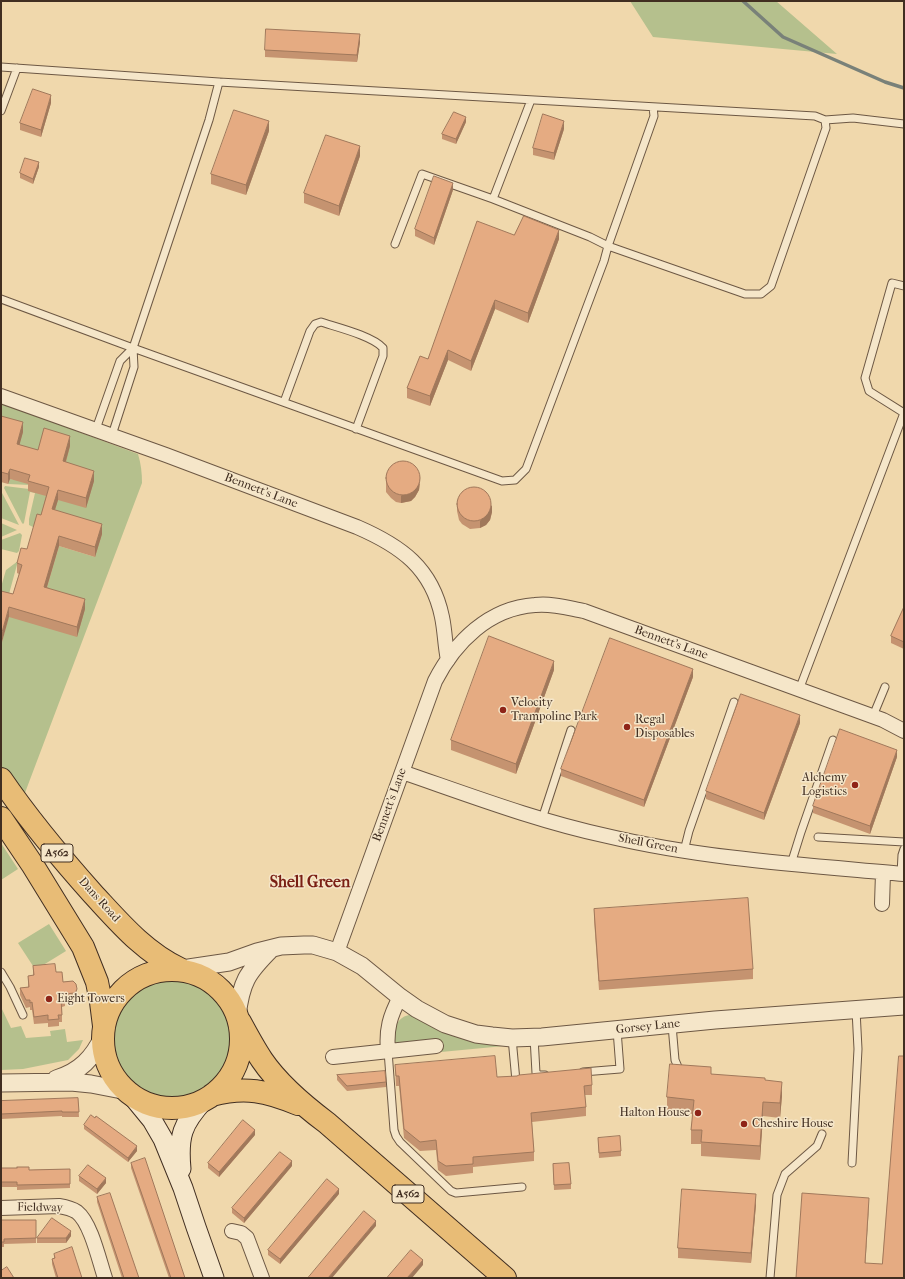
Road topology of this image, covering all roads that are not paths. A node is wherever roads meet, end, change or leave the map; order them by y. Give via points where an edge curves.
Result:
1 (1, 67) edge
2 (17, 68) junction
3 (219, 82) junction
4 (531, 100) junction
5 (653, 107) junction
6 (1, 111) edge
7 (825, 120) junction
8 (904, 124) edge
9 (493, 199) junction
10 (395, 244) dead end
11 (608, 246) junction
12 (904, 286) edge
13 (1, 299) edge
14 (133, 348) junction
15 (1, 396) edge
16 (284, 402) junction
17 (904, 413) edge
18 (96, 429) junction
19 (356, 429) junction
20 (112, 435) junction
21 (448, 660) junction
22 (885, 687) dead end
23 (799, 690) junction
24 (734, 702) dead end
25 (873, 716) junction
26 (571, 730) dead end
27 (904, 731) edge
28 (833, 740) dead end
29 (402, 772) junction
30 (1, 780) edge
31 (1, 818) edge
32 (542, 819) junction
33 (818, 837) dead end
34 (904, 842) edge
35 (904, 849) edge
36 (684, 851) junction
37 (791, 864) junction
38 (883, 873) junction
39 (902, 874) edge
40 (882, 904) dead end
41 (271, 949) junction
42 (337, 952) junction
43 (181, 969) junction
44 (1, 972) edge
45 (400, 998) junction
46 (904, 1006) edge
47 (856, 1009) junction
48 (23, 1015) dead end
49 (238, 1019) junction
50 (672, 1024) junction
51 (617, 1030) junction
52 (104, 1031) junction
53 (534, 1037) junction
54 (512, 1038) junction
55 (436, 1046) dead end
56 (388, 1051) junction
57 (333, 1057) dead end
58 (678, 1067) edge
59 (573, 1073) edge
60 (551, 1074) edge
61 (516, 1081) edge
62 (44, 1082) junction
63 (1, 1083) edge
64 (128, 1091) junction
65 (208, 1097) junction
66 (310, 1110) junction
67 (822, 1134) dead end
68 (852, 1163) dead end
69 (183, 1188) junction
70 (522, 1188) dead end
71 (1, 1208) edge
72 (232, 1231) dead end
73 (105, 1278) edge
74 (214, 1278) edge
75 (262, 1278) edge
76 (505, 1278) edge
77 (770, 1278) edge

1 - 2 lane
2 - 3 lane
2 - 6 lane
3 - 4 lane
3 - 14 lane via 209,120
4 - 5 lane
4 - 9 lane
5 - 7 lane via 815,116
5 - 11 lane via 654,116
7 - 8 lane via 853,118
7 - 11 lane via 826,128 771,286 761,294 745,294
9 - 10 lane via 422,174
9 - 11 lane
11 - 19 lane via 526,470 515,480 502,481
12 - 17 lane via 892,283 865,378 869,391
13 - 14 lane
14 - 16 lane
14 - 18 lane via 120,361
14 - 20 lane via 134,367
15 - 18 street, Bennett's Lane
16 - 19 lane
16 - 19 lane via 310,331 315,324 321,322 356,333 383,348
17 - 23 lane
18 - 20 street, Bennett's Lane
20 - 21 street, Bennett's Lane via 357,527 387,541 412,561 430,583 442,618
21 - 23 street, Bennett's Lane via 473,630 495,615 521,606 551,605 584,611
21 - 29 street, Bennett's Lane via 435,681
22 - 25 lane
23 - 25 street, Bennett's Lane
24 - 36 lane
25 - 27 street, Bennett's Lane
26 - 32 lane
28 - 37 lane
29 - 32 street, Shell Green
29 - 42 street, Bennett's Lane
30 - 43 main road, Dans Road / A562 via 62,859 119,922 157,957
31 - 52 main road, A562 via 83,947 101,1002
32 - 36 street, Shell Green via 607,836
33 - 34 lane
35 - 39 lane
36 - 37 street, Shell Green
37 - 38 street, Shell Green
38 - 39 street, Shell Green
38 - 40 street
41 - 42 street, Gorsey Lane via 313,945
41 - 43 street, Gorsey Lane via 229,962
41 - 49 street via 246,979
42 - 45 street, Gorsey Lane via 362,966
43 - 49 main road, A562 via 196,973 220,988 227,996
43 - 52 main road, A562 via 154,973 126,988 113,1004
44 - 48 lane
45 - 54 street, Gorsey Lane via 445,1024 476,1034
45 - 56 street via 388,1028
46 - 47 street, Gorsey Lane
47 - 50 street, Gorsey Lane
47 - 68 lane via 858,1050
49 - 65 main road, A562 via 240,1045 236,1064 226,1080
49 - 66 main road, A562 via 262,1061 279,1082
50 - 51 street, Gorsey Lane
50 - 58 lane via 674,1060
51 - 53 street, Gorsey Lane
51 - 59 lane via 620,1069
52 - 62 street via 99,1046 79,1069 64,1077
52 - 64 main road, A562 via 107,1059 115,1077
53 - 54 street, Gorsey Lane
53 - 60 lane via 536,1073
54 - 61 lane
55 - 56 street
56 - 57 street
56 - 70 lane via 394,1130 400,1142 456,1193
62 - 63 street
62 - 64 street via 92,1084
64 - 65 main road, A562 via 146,1103 164,1107 183,1107
64 - 69 main road via 159,1130
65 - 66 main road, A562 via 233,1090 248,1090 287,1100
65 - 69 main road via 191,1116 181,1136
66 - 76 main road, A562
67 - 77 lane via 817,1146 785,1174 777,1195
69 - 74 main road
71 - 73 street, Fieldway via 59,1206 76,1211 88,1227
72 - 75 street via 247,1238

